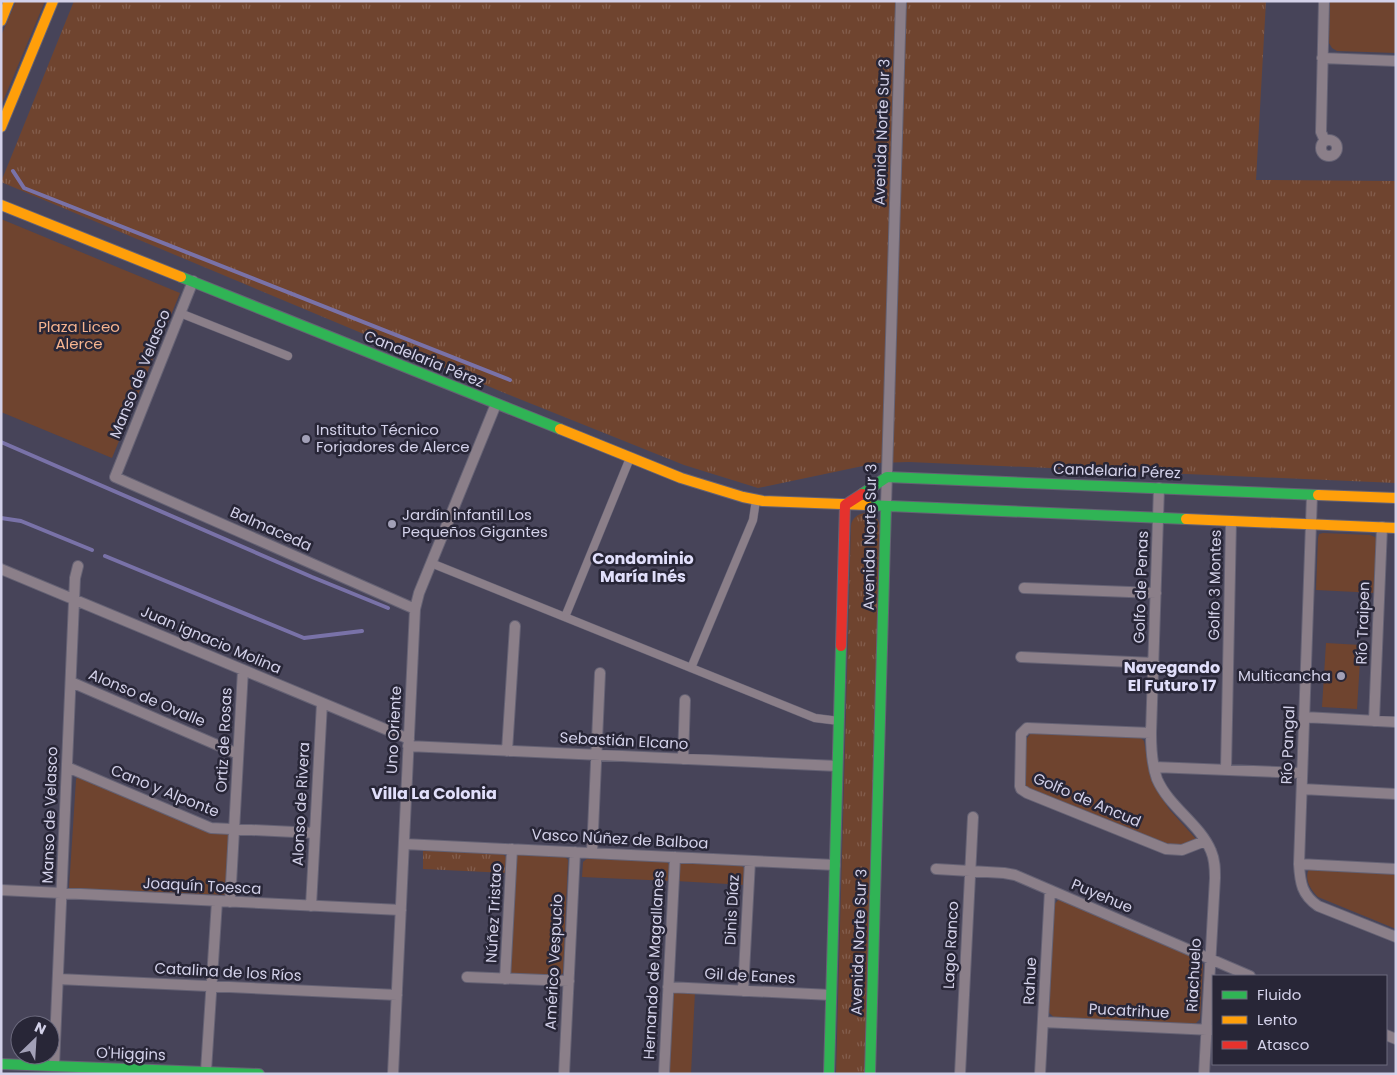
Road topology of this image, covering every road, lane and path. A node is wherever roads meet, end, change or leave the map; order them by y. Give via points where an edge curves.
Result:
1 (10, 1) edge
2 (53, 1) edge
3 (901, 1) edge
4 (1324, 1) edge
5 (1, 21) edge
6 (1322, 58) junction
7 (1396, 61) edge
8 (1, 126) edge
9 (1325, 141) dead end
10 (1, 204) edge
11 (192, 282) junction
12 (180, 313) junction
13 (288, 356) dead end
14 (496, 404) junction
15 (630, 458) junction
16 (115, 477) joint
17 (887, 477) junction
18 (1159, 488) junction
19 (1312, 495) junction
20 (1396, 498) edge
21 (756, 500) junction
22 (845, 505) junction
23 (886, 506) junction
24 (1158, 518) junction
25 (1232, 521) junction
26 (1311, 524) junction
27 (1382, 528) junction
28 (1396, 528) edge
29 (431, 564) junction
30 (78, 566) dead end
31 (1, 570) edge
32 (1024, 588) dead end
33 (1156, 593) junction
34 (74, 599) junction
35 (415, 609) junction
36 (565, 617) junction
37 (515, 626) dead end
38 (1021, 657) dead end
39 (1154, 663) junction
40 (691, 668) junction
41 (243, 670) junction
42 (600, 673) dead end
43 (71, 682) junction
44 (685, 700) dead end
45 (322, 703) junction
46 (1304, 717) junction
47 (839, 721) junction
48 (1374, 721) junction
49 (1396, 722) edge
50 (1151, 733) junction
51 (409, 743) junction
52 (507, 751) junction
53 (238, 754) junction
54 (597, 755) junction
55 (683, 759) junction
56 (838, 766) junction
57 (67, 767) junction
58 (1154, 767) junction
59 (1226, 770) junction
60 (1302, 773) junction
61 (1302, 789) junction
62 (1396, 794) edge
63 (973, 817) dead end
64 (234, 830) junction
65 (315, 833) junction
66 (1205, 840) junction
67 (404, 844) junction
68 (512, 849) junction
69 (575, 852) junction
70 (592, 853) junction
71 (675, 857) junction
72 (750, 861) junction
73 (835, 864) junction
74 (1299, 864) junction
75 (936, 869) dead end
76 (1396, 869) edge
77 (970, 871) junction
78 (1215, 878) joint
79 (1, 890) edge
80 (1050, 890) junction
81 (61, 894) junction
82 (217, 901) junction
83 (230, 902) junction
84 (311, 906) junction
85 (401, 910) junction
86 (1396, 937) edge
87 (1210, 959) junction
88 (1248, 975) edge
89 (467, 977) dead end
90 (58, 979) junction
91 (506, 979) junction
92 (569, 982) junction
93 (211, 986) junction
94 (668, 987) junction
95 (743, 991) junction
96 (397, 995) junction
97 (831, 995) junction
98 (1043, 1022) junction
99 (1210, 1030) edge
100 (1, 1064) edge
101 (54, 1066) junction
102 (206, 1071) junction
103 (178, 1072) edge
104 (260, 1074) edge
105 (393, 1074) edge
106 (564, 1074) edge
107 (664, 1074) edge
108 (829, 1074) edge
109 (870, 1074) edge
110 (960, 1074) edge
111 (1040, 1074) edge
112 (1204, 1074) edge

1 - 5 street
2 - 8 street
3 - 17 street, Avenida Norte Sur 3
4 - 6 street
6 - 7 street
6 - 9 street via 1321,132
10 - 11 street, Candelaria Pérez
11 - 12 street, Manso de Velasco
11 - 14 street, Candelaria Pérez
12 - 13 lane
12 - 16 street, Manso de Velasco
14 - 15 street, Candelaria Pérez
14 - 29 street, Uno Oriente
15 - 21 street, Candelaria Pérez via 681,478
15 - 36 lane
16 - 35 street, Balmaceda
17 - 18 street, Candelaria Pérez
17 - 22 street
17 - 23 street, Avenida Norte Sur 3
18 - 19 street, Candelaria Pérez
18 - 24 street, Golfo de Penas
19 - 20 street, Candelaria Pérez
19 - 26 street, Río Pangal
21 - 22 street, Candelaria Pérez
21 - 40 lane via 752,520
22 - 23 street, Candelaria Pérez
22 - 47 street, Avenida Norte Sur 3
23 - 24 street, Candelaria Pérez
23 - 109 street, Avenida Norte Sur 3
24 - 25 street, Candelaria Pérez
24 - 33 street, Golfo de Penas
25 - 26 street, Candelaria Pérez
25 - 59 street, Golfo 3 Montes
26 - 27 street, Candelaria Pérez
26 - 46 street, Río Pangal
27 - 28 street, Candelaria Pérez
27 - 48 street, Río Traipen
29 - 35 street, Uno Oriente
29 - 36 lane
30 - 34 street, Manso de Velasco
31 - 34 street, Juan ignacio Molina
32 - 33 street
33 - 39 street, Golfo de Penas
34 - 41 street, Juan ignacio Molina
34 - 43 street, Manso de Velasco
35 - 51 street, Uno Oriente
36 - 40 lane
37 - 52 street
38 - 39 street
39 - 50 street, Golfo de Penas
40 - 47 lane via 815,718
41 - 45 street, Juan ignacio Molina
41 - 53 street, Ortiz de Rosas
42 - 54 street
43 - 53 street, Alonso de Ovalle
43 - 57 street, Manso de Velasco
44 - 55 street
45 - 51 street, Juan ignacio Molina
45 - 65 street, Alonso de Rivera
46 - 48 street
46 - 60 street, Río Pangal
47 - 56 street, Avenida Norte Sur 3
48 - 49 street
50 - 58 street, Golfo de Penas
50 - 66 street, Golfo de Ancud via 1025,729 1021,734 1021,789 1166,849 1182,850
51 - 52 street, Sebastián Elcano
51 - 67 street, Uno Oriente
52 - 54 street, Sebastián Elcano
53 - 64 street, Ortiz de Rosas
54 - 55 street, Sebastián Elcano
54 - 70 street
55 - 56 street, Sebastián Elcano
56 - 73 street, Avenida Norte Sur 3
57 - 64 street, Cano y Alponte via 206,827
57 - 81 street, Manso de Velasco
58 - 59 street
58 - 66 street, Golfo de Penas via 1166,795
59 - 60 street
60 - 61 street, Río Pangal
61 - 62 street
61 - 74 street, Río Pangal
63 - 77 street, Lago Ranco
64 - 65 street, Cano y Alponte
64 - 83 street, Ortiz de Rosas
65 - 84 street, Alonso de Rivera
66 - 78 street, Golfo de Penas via 1213,856
67 - 68 street, Vasco Núñez de Balboa
67 - 85 street, Uno Oriente
68 - 69 street, Vasco Núñez de Balboa
68 - 91 street, Núñez Tristao
69 - 70 street, Vasco Núñez de Balboa
69 - 92 street, Américo Vespucio
70 - 71 street, Vasco Núñez de Balboa
71 - 72 street, Vasco Núñez de Balboa
71 - 94 street, Hernando de Magallanes
72 - 73 street, Vasco Núñez de Balboa
72 - 95 street, Dinis Díaz
73 - 97 street, Avenida Norte Sur 3
74 - 76 street
74 - 86 street, Río Pangal via 1303,892 1310,900
75 - 77 street, Puyehue
77 - 80 street, Puyehue via 1014,875
77 - 110 street, Lago Ranco
78 - 87 street, Riachuelo
79 - 81 street, Joaquín Toesca
80 - 87 street, Puyehue
80 - 98 street, Rahue
81 - 82 street, Joaquín Toesca
81 - 90 street, Manso de Velasco
82 - 83 street, Joaquín Toesca
82 - 93 street
83 - 84 street, Joaquín Toesca
84 - 85 street, Joaquín Toesca
85 - 96 street, Uno Oriente
87 - 88 street, Puyehue
87 - 99 street, Riachuelo
89 - 91 street
90 - 93 street, Catalina de los Ríos
90 - 101 street, Manso de Velasco
91 - 92 street
92 - 106 street, Américo Vespucio
93 - 96 street, Catalina de los Ríos
93 - 102 street
94 - 95 street, Gil de Eanes
94 - 107 street, Hernando de Magallanes
95 - 97 street, Gil de Eanes
96 - 105 street, Uno Oriente
97 - 108 street, Avenida Norte Sur 3
98 - 99 street, Pucatrihue
98 - 111 street, Rahue
99 - 112 street, Riachuelo
100 - 101 street, O'Higgins
101 - 103 street, O'Higgins
102 - 103 street, O'Higgins
102 - 104 street, O'Higgins

